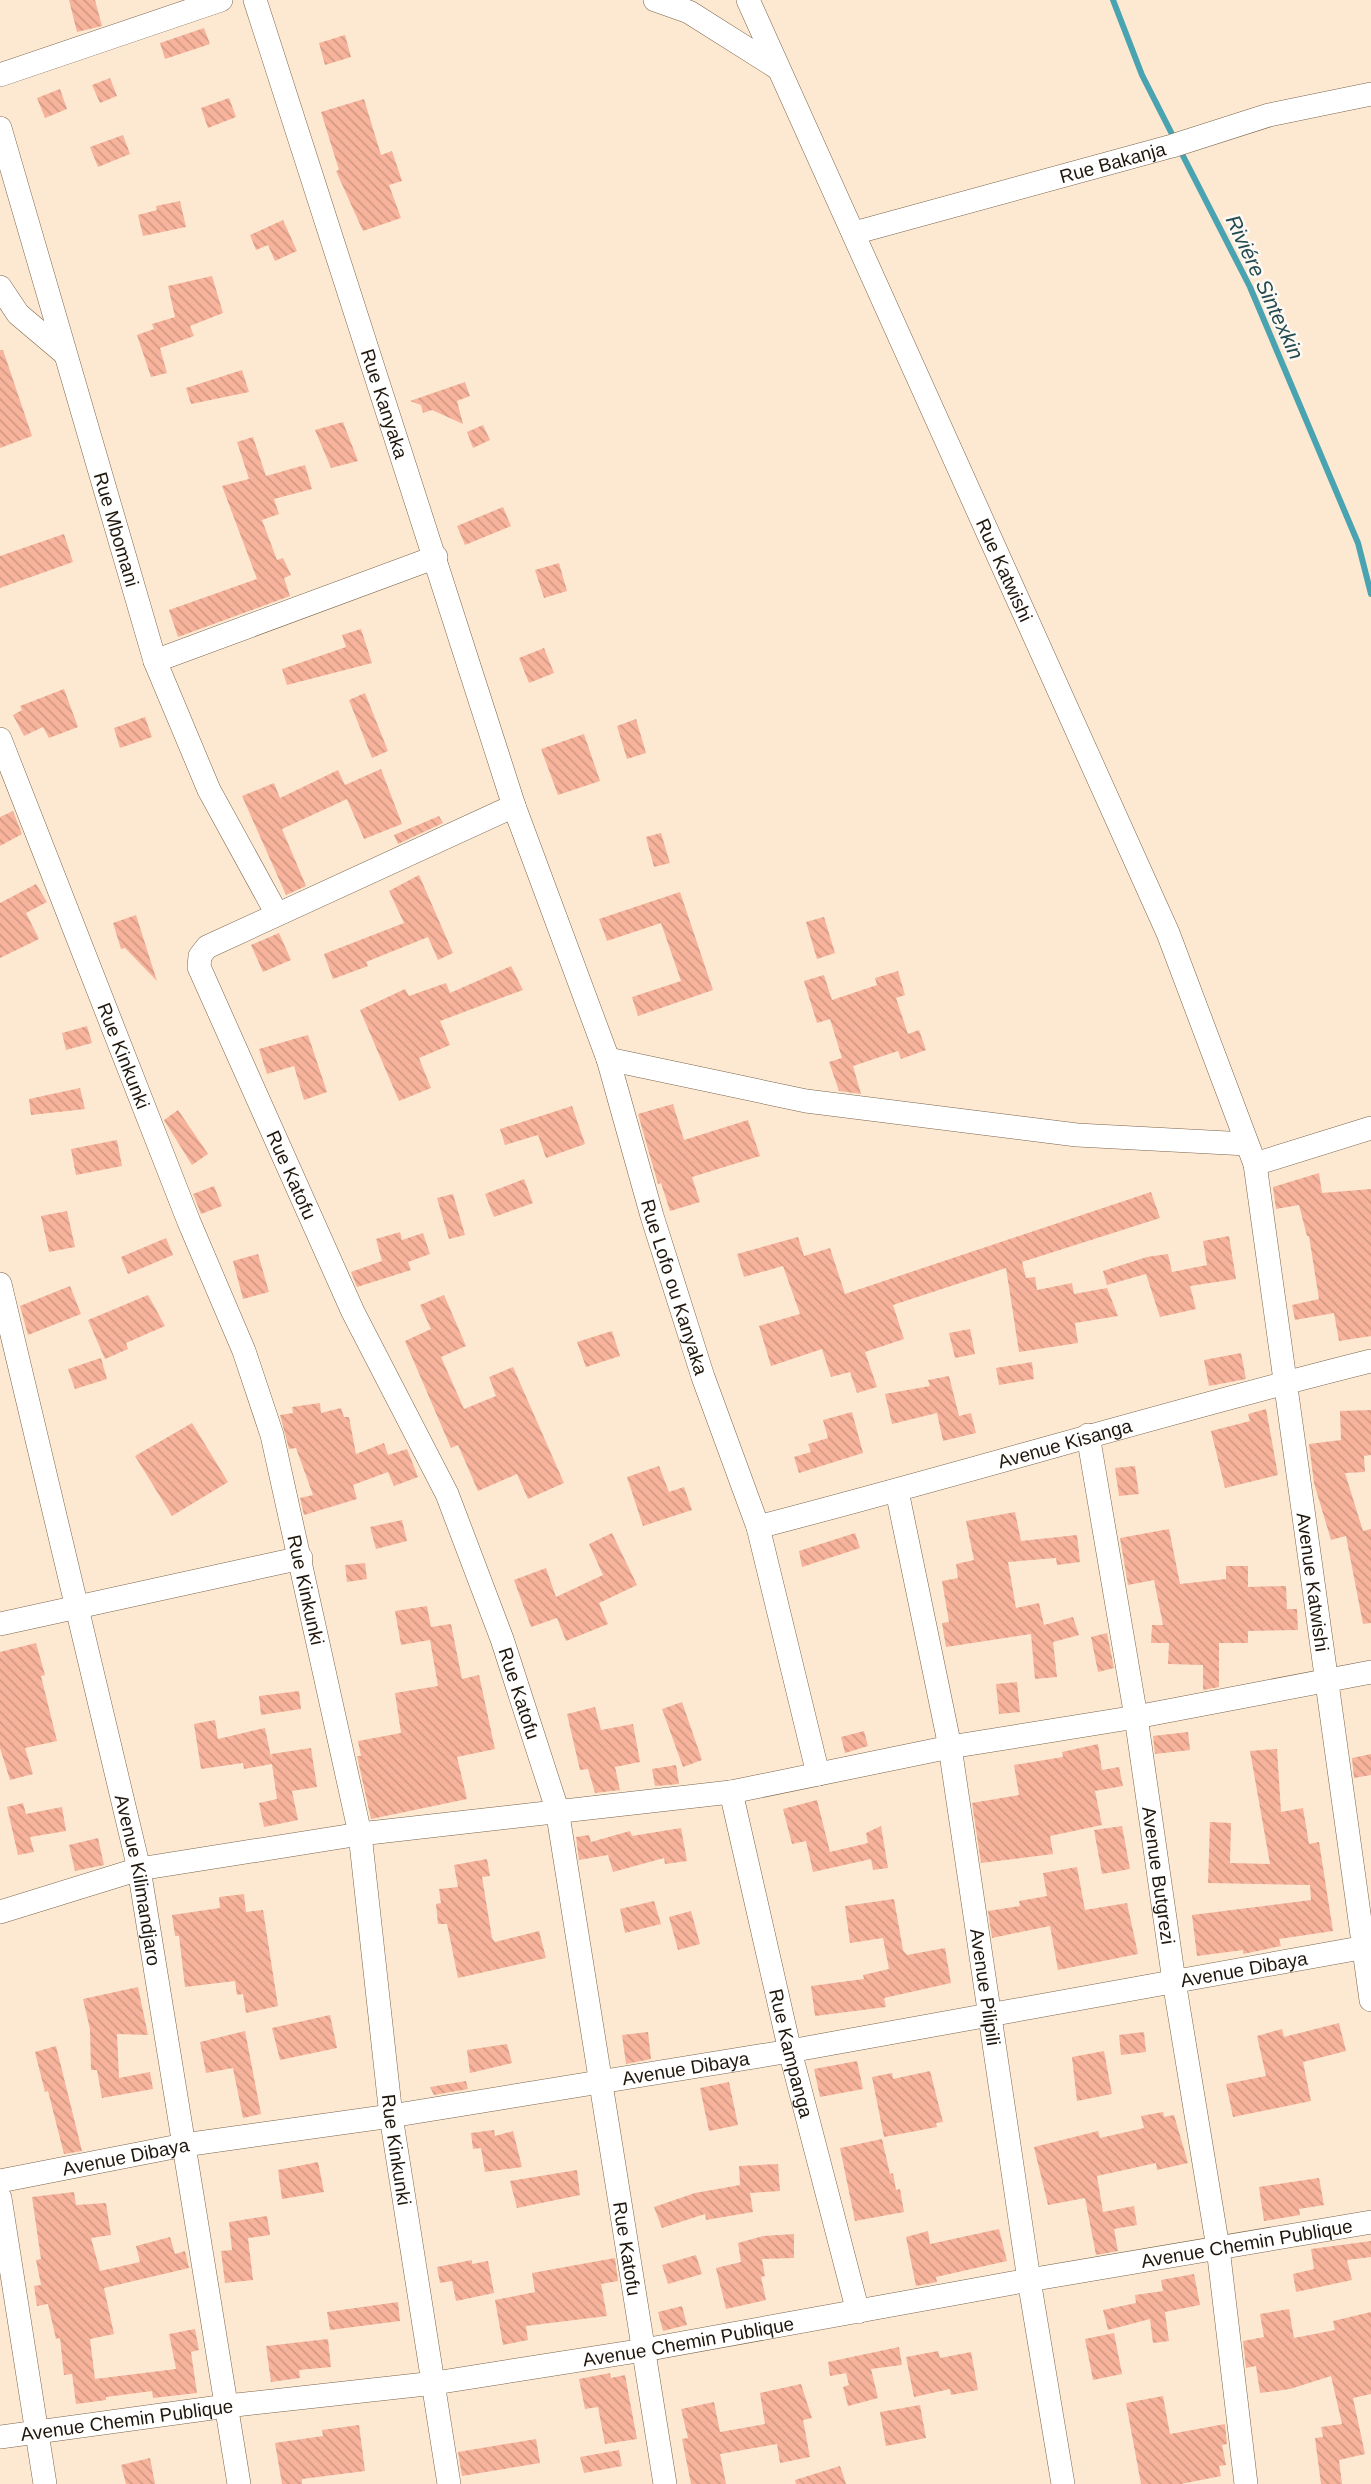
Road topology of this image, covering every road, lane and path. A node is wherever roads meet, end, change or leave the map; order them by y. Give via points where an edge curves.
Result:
1 (221, 0) edge
2 (255, 0) edge
3 (655, 0) edge
4 (748, 0) edge
5 (776, 67) junction
6 (0, 75) edge
7 (1371, 94) edge
8 (0, 128) edge
9 (854, 233) junction
10 (0, 287) edge
11 (63, 352) junction
12 (436, 557) junction
13 (155, 661) junction
14 (0, 739) edge
15 (514, 806) junction
16 (277, 914) junction
17 (608, 1059) junction
18 (1371, 1128) edge
19 (1251, 1154) junction
20 (0, 1284) edge
21 (6, 1337) edge
22 (1371, 1361) edge
23 (1283, 1383) junction
24 (1088, 1435) junction
25 (897, 1491) junction
26 (758, 1527) junction
27 (301, 1558) junction
28 (74, 1606) junction
29 (0, 1624) edge
30 (1371, 1672) edge
31 (1325, 1681) junction
32 (1136, 1717) junction
33 (950, 1747) junction
34 (818, 1774) junction
35 (731, 1792) junction
36 (557, 1809) junction
37 (359, 1833) junction
38 (139, 1869) junction
39 (0, 1912) edge
40 (1367, 1947) edge
41 (1174, 1981) junction
42 (1371, 2000) edge
43 (990, 2012) junction
44 (790, 2051) junction
45 (601, 2081) junction
46 (391, 2116) junction
47 (184, 2145) junction
48 (0, 2181) edge
49 (0, 2197) edge
50 (1371, 2222) edge
51 (1218, 2248) junction
52 (1029, 2280) junction
53 (858, 2312) junction
54 (644, 2350) junction
55 (435, 2384) junction
56 (227, 2406) junction
57 (36, 2432) junction
58 (0, 2437) edge
59 (45, 2484) edge
60 (239, 2484) edge
61 (449, 2484) edge
62 (664, 2484) edge
63 (1063, 2484) edge
64 (1246, 2484) edge

1 - 6 street
2 - 12 street, Rue Kanyaka
3 - 5 street via 689,12
4 - 5 street, Rue Katwishi
5 - 9 street, Rue Katwishi
7 - 9 street, Rue Bakanja via 1269,115
8 - 11 street, Rue Mbomani
9 - 19 street, Rue Katwishi via 1168,933
10 - 11 street via 18,314
11 - 13 street, Rue Mbomani
12 - 13 street
12 - 15 street, Rue Kanyaka
13 - 16 street, Rue Mbomani via 209,790
14 - 27 street, Rue Kinkunki via 244,1351 272,1435
15 - 16 street
15 - 17 street, Rue Lofo ou Kanyaka
16 - 36 street, Rue Katofu via 207,947 199,967 353,1312 447,1494 502,1639
17 - 19 street via 806,1101
17 - 26 street, Rue Lofo ou Kanyaka via 699,1365
18 - 19 street
19 - 23 street, Avenue Katwishi
20 - 21 street, Avenue Kilimandjaro
21 - 28 street, Avenue Kilimandjaro
22 - 23 street, Avenue Kisanga
23 - 24 street, Avenue Kisanga
23 - 31 street, Avenue Katwishi
24 - 25 street, Avenue Kisanga
24 - 32 street, Avenue Butgrezi
25 - 26 street, Avenue Kisanga
25 - 33 street, Avenue Pilipili
26 - 34 street, Rue Lofo ou Kanyaka
27 - 28 street
27 - 37 street, Rue Kinkunki
28 - 29 street
28 - 38 street, Avenue Kilimandjaro
30 - 31 street
31 - 32 street
31 - 40 street, Avenue Katwishi
32 - 33 street
32 - 41 street, Avenue Butgrezi
33 - 34 street
33 - 43 street, Avenue Pilipili
34 - 35 street
35 - 36 street
35 - 44 street, Rue Kampanga
36 - 37 street
36 - 45 street, Rue Katofu
37 - 38 street
37 - 46 street, Rue Kinkunki
38 - 39 street
38 - 47 street, Avenue Kilimandjaro
40 - 41 street, Avenue Dibaya
40 - 42 street, Avenue Katwishi
41 - 43 street, Avenue Dibaya
41 - 51 street, Avenue Butgrezi
43 - 44 street, Avenue Dibaya
43 - 52 street, Avenue Pilipili
44 - 45 street, Avenue Dibaya
44 - 53 street, Rue Kampanga
45 - 46 street, Avenue Dibaya
45 - 54 street, Rue Katofu
46 - 47 street, Avenue Dibaya
46 - 55 street, Rue Kinkunki
47 - 48 street, Avenue Dibaya
47 - 56 street, Avenue Kilimandjaro
49 - 57 street
50 - 51 street, Avenue Chemin Publique
51 - 52 street, Avenue Chemin Publique
51 - 64 street, Avenue Butgrezi
52 - 53 street, Avenue Chemin Publique
52 - 63 street, Avenue Pilipili
53 - 54 street, Avenue Chemin Publique
54 - 55 street, Avenue Chemin Publique
54 - 62 street, Rue Katofu
55 - 56 street, Avenue Chemin Publique
55 - 61 street, Rue Kinkunki
56 - 57 street, Avenue Chemin Publique
56 - 60 street, Avenue Kilimandjaro
57 - 58 street, Avenue Chemin Publique
57 - 59 street

